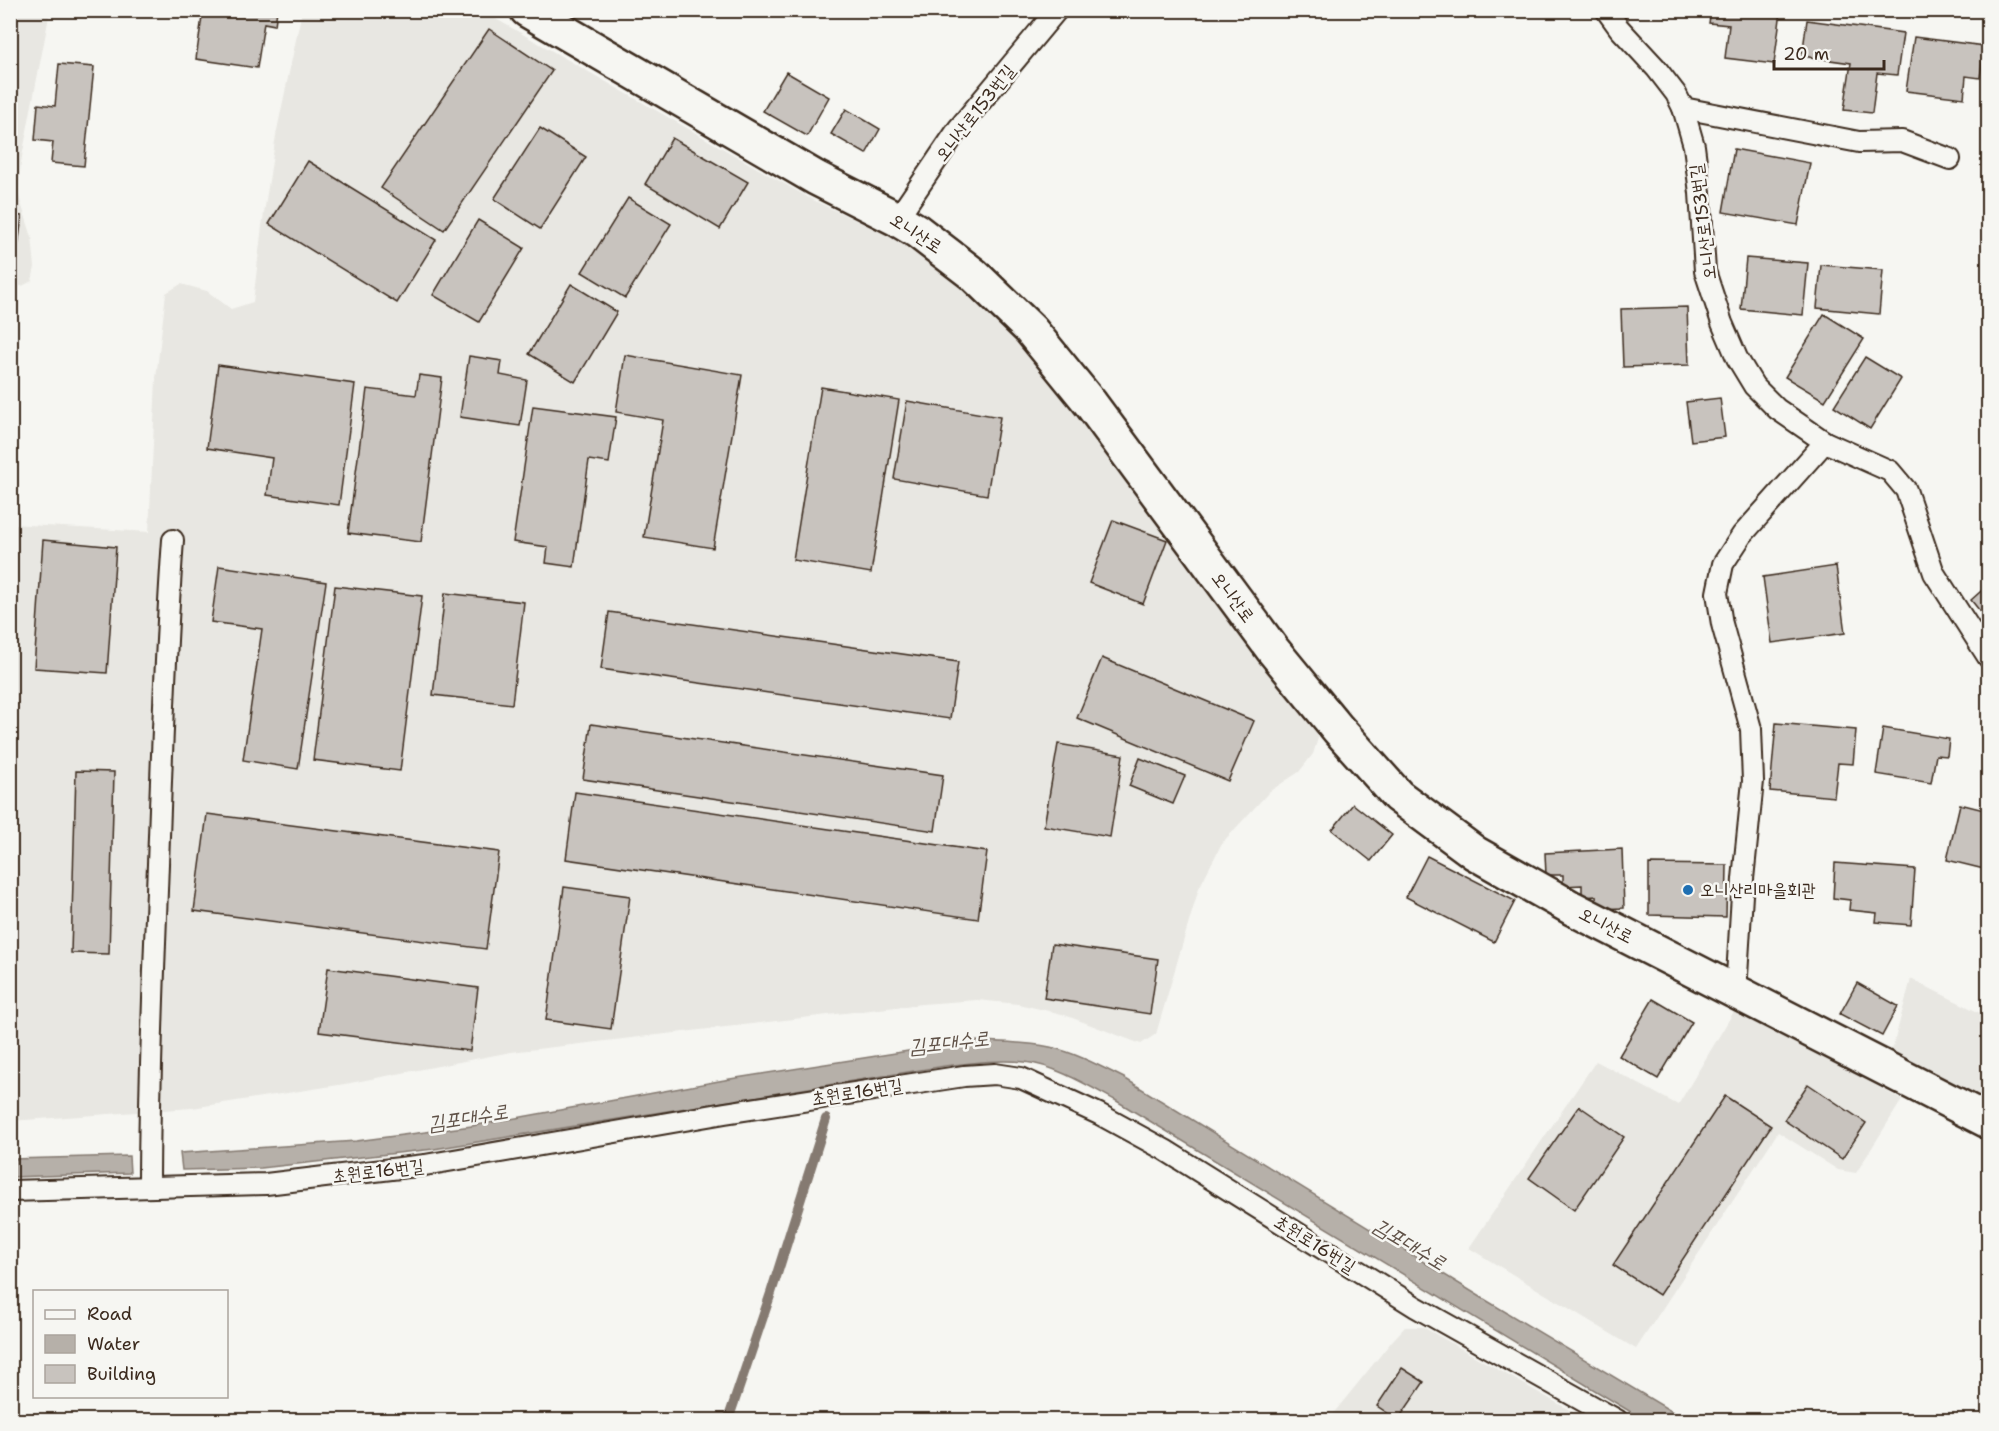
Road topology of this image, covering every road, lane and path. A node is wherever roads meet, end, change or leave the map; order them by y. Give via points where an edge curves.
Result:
1 (527, 10) edge
2 (1058, 10) edge
3 (1606, 10) edge
4 (1683, 108) junction
5 (1950, 159) dead end
6 (897, 219) junction
7 (1825, 442) junction
8 (173, 540) dead end
9 (1989, 657) edge
10 (1736, 992) junction
11 (1989, 1121) edge
12 (149, 1187) junction
13 (10, 1191) edge
14 (1617, 1420) edge

1 - 6 street, 오니산로 via 816,178
2 - 6 lane, 오니산로153번길 via 958,129
3 - 4 lane, 오니산로153번길 via 1656,68
4 - 5 lane via 1859,142 1902,141
4 - 7 lane, 오니산로153번길 via 1694,146 1706,271 1722,323 1754,386 1777,409
6 - 10 street, 오니산로 via 974,274 1030,329 1091,404 1273,650 1398,796 1485,858 1572,908
7 - 9 lane, 오니산로153번길 via 1890,471 1906,490 1934,573
7 - 10 lane via 1742,535 1723,564 1717,593 1751,729 1753,781
8 - 12 lane via 149,1088
10 - 11 street, 오니산로
12 - 13 lane, 초원로16번길
12 - 14 lane, 초원로16번길 via 266,1184 425,1165 964,1076 995,1074 1022,1078 1164,1150 1416,1307

